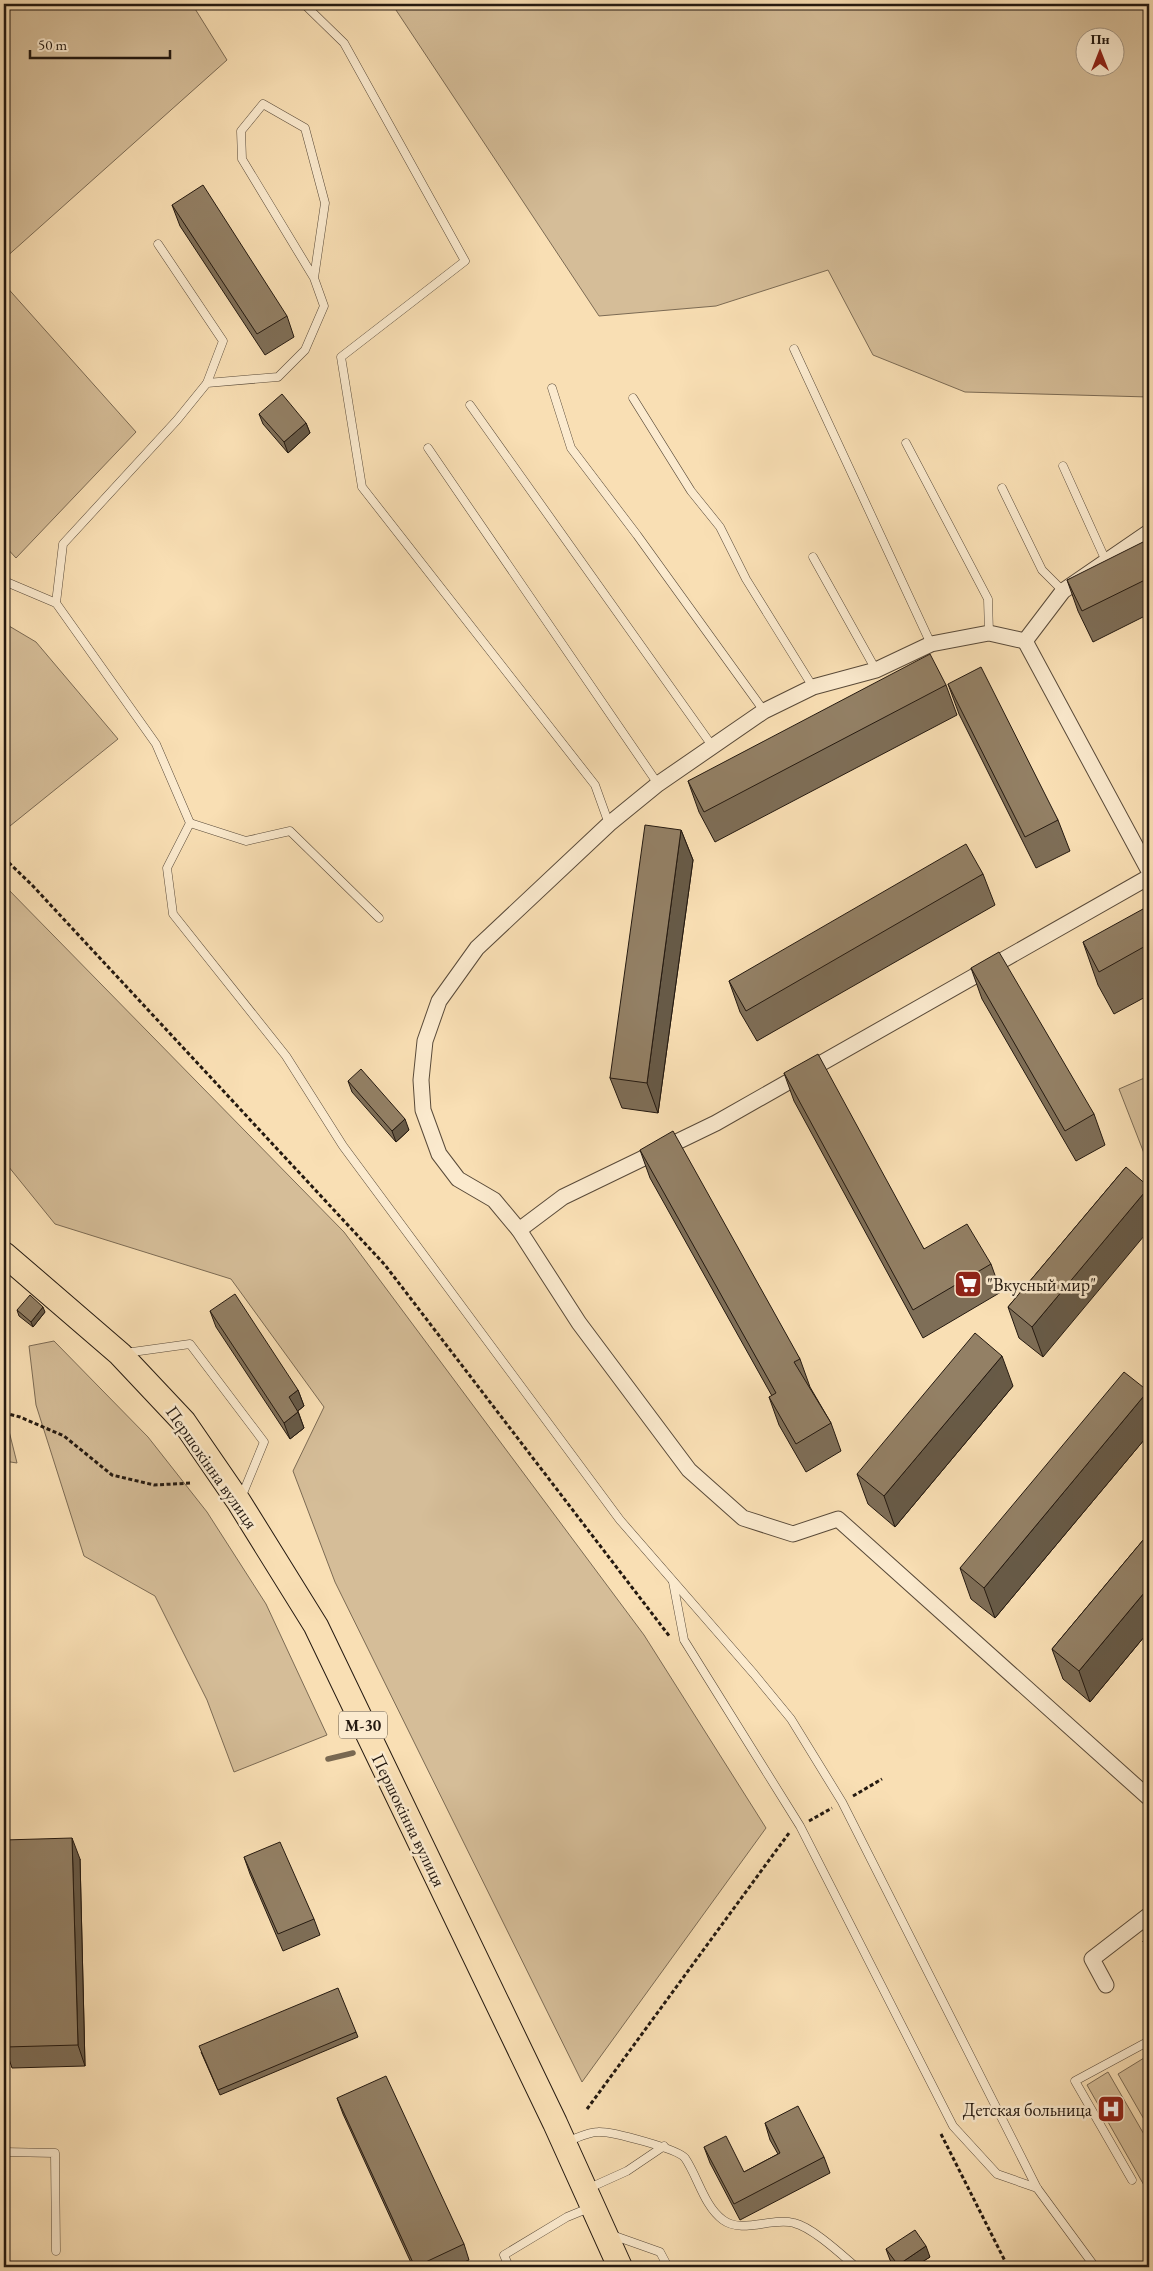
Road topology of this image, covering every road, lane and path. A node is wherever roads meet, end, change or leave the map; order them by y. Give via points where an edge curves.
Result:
1 (304, 4) edge
2 (158, 244) dead end
3 (314, 278) junction
4 (794, 349) dead end
5 (207, 383) junction
6 (552, 388) dead end
7 (633, 398) dead end
8 (470, 405) dead end
9 (906, 443) dead end
10 (428, 448) dead end
11 (1063, 466) dead end
12 (1002, 488) dead end
13 (1149, 532) edge
14 (813, 557) dead end
15 (1106, 561) junction
16 (4, 581) edge
17 (1063, 591) junction
18 (56, 603) junction
19 (989, 633) junction
20 (1025, 641) junction
21 (932, 644) junction
22 (876, 670) junction
23 (813, 687) junction
24 (764, 710) junction
25 (713, 748) junction
26 (658, 784) junction
27 (190, 824) junction
28 (609, 824) junction
29 (4, 858) edge
30 (1149, 871) edge
31 (1149, 877) edge
32 (380, 918) dead end
33 (520, 1230) junction
34 (4, 1254) edge
35 (120, 1354) junction
36 (4, 1413) edge
37 (192, 1483) dead end
38 (239, 1502) junction
39 (673, 1580) junction
40 (675, 1644) dead end
41 (1149, 1798) edge
42 (785, 1824) dead end
43 (790, 1833) junction
44 (794, 1842) dead end
45 (1149, 1915) edge
46 (1106, 1985) dead end
47 (1149, 2041) edge
48 (587, 2108) dead end
49 (937, 2125) dead end
50 (564, 2142) junction
51 (664, 2146) junction
52 (4, 2152) edge
53 (1132, 2180) dead end
54 (1037, 2188) junction
55 (590, 2198) junction
56 (604, 2232) junction
57 (56, 2251) dead end
58 (509, 2267) edge
59 (620, 2267) edge
60 (668, 2267) edge
61 (856, 2267) edge
62 (1008, 2267) edge
63 (1094, 2267) edge

1 - 28 lane via 344,43 465,261 341,357 362,487 595,785
2 - 5 lane via 223,341
3 - 3 lane via 325,203 305,128 263,104 241,131 242,159
3 - 5 lane via 324,306 305,350 278,378
4 - 21 lane
5 - 18 lane via 62,544
6 - 24 lane via 571,448
7 - 23 lane via 691,491 720,527 746,579
8 - 25 lane
9 - 19 lane via 988,599
10 - 26 lane
11 - 15 lane
12 - 17 lane via 1042,570
13 - 15 street
14 - 22 lane
15 - 17 street
16 - 18 lane
17 - 20 street
18 - 27 lane via 156,744
19 - 20 street
19 - 21 street
20 - 30 street
21 - 22 street
22 - 23 street
23 - 24 street
24 - 25 street
25 - 26 street
26 - 28 street
27 - 32 lane via 246,841 290,831
27 - 39 lane via 167,868 173,914 286,1056 343,1146 614,1512
28 - 33 street via 477,948 439,1001 426,1041 421,1080 422,1110 439,1154 458,1179 494,1200
29 - 40 path via 385,1266
31 - 33 street via 716,1123 563,1197
33 - 41 street via 580,1323 689,1470 743,1518 793,1534 838,1519
34 - 35 highway, Першокінна вулиця / М-30
35 - 38 highway, Першокінна вулиця / М-30 via 184,1422
35 - 38 lane via 190,1344 264,1442
36 - 37 path via 64,1436 112,1475 154,1485
38 - 50 highway, Першокінна вулиця / М-30 via 316,1626
39 - 54 lane via 791,1719 842,1802
39 - 54 lane via 684,1640 800,1826 953,2126 997,2174
42 - 43 path
43 - 44 path
43 - 48 path
45 - 46 street via 1092,1959
47 - 53 lane via 1075,2081
49 - 62 path
50 - 51 lane via 598,2132
50 - 55 highway, Першокінна вулиця / М-30
51 - 55 lane
51 - 61 lane via 684,2157 713,2209 723,2220 737,2226 785,2221 796,2223
52 - 57 lane via 55,2153
54 - 63 lane
55 - 56 highway, Першокінна вулиця / М-30
55 - 58 lane via 567,2217 504,2255
56 - 59 highway, Першокінна вулиця / М-30
56 - 60 lane via 660,2252

